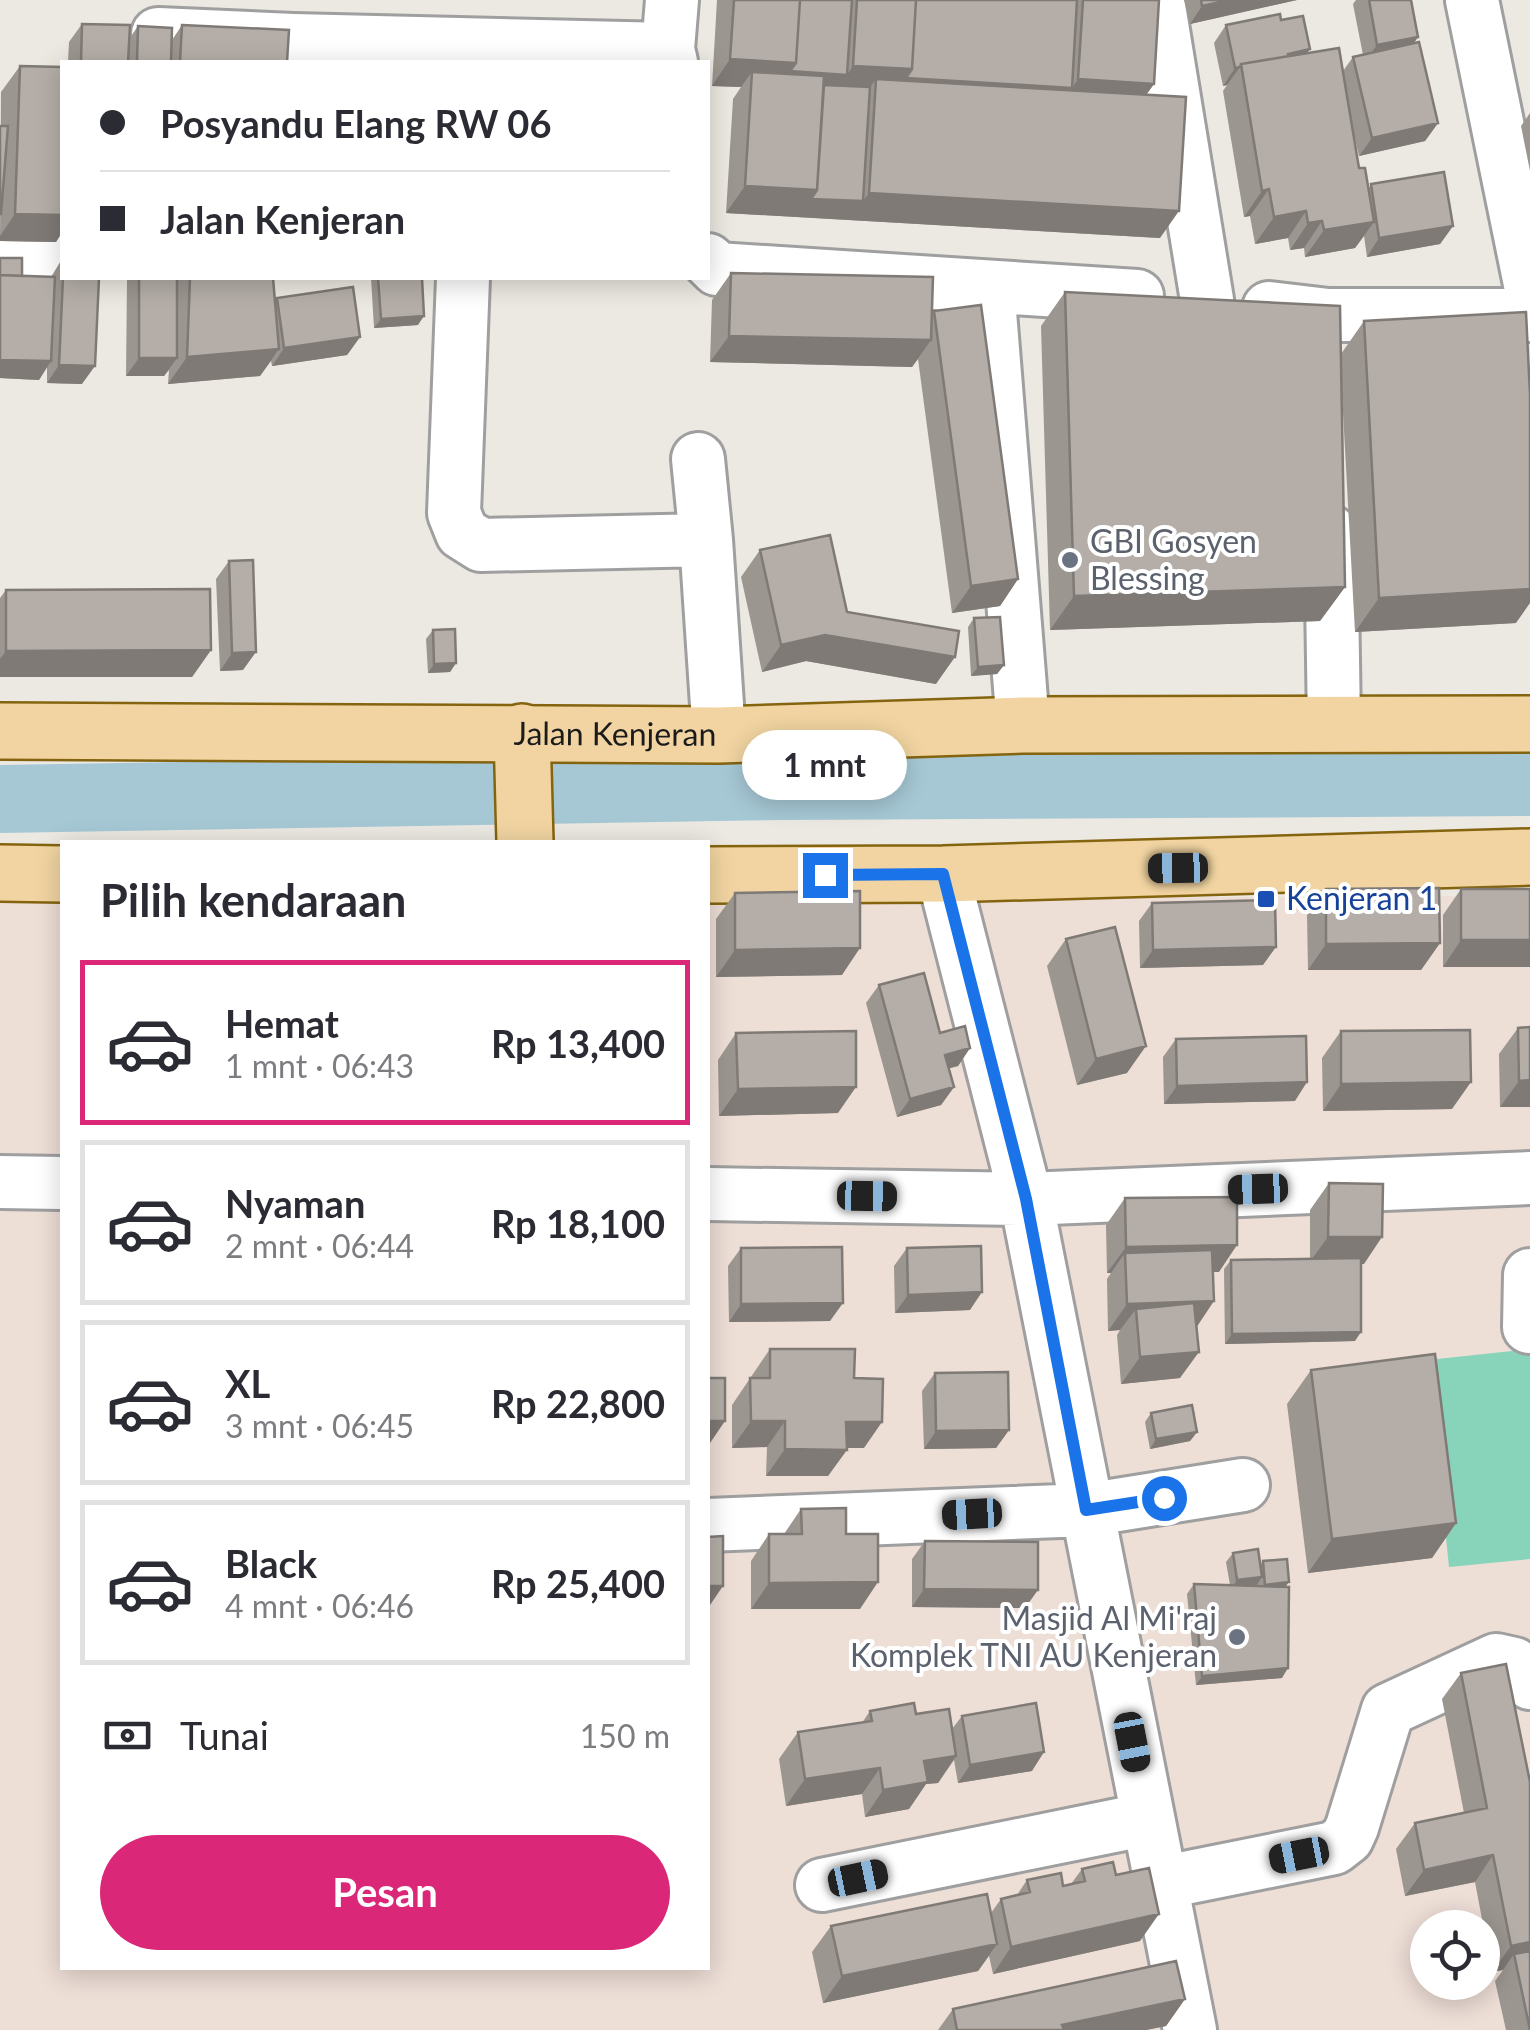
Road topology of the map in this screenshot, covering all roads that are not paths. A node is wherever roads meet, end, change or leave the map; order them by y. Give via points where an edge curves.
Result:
1 (1158, 0) edge
2 (1472, 0) edge
3 (158, 34) edge
4 (670, 37) edge
5 (0, 260) edge
6 (60, 260) edge
7 (710, 262) edge
8 (463, 280) edge
9 (1530, 284) edge
10 (988, 288) junction
11 (1207, 300) junction
12 (1530, 315) edge
13 (698, 459) dead end
14 (1330, 490) edge
15 (706, 540) junction
16 (1023, 724) junction
17 (1334, 724) junction
18 (1530, 724) edge
19 (0, 731) edge
20 (719, 735) junction
21 (522, 737) junction
22 (525, 840) edge
23 (1530, 857) edge
24 (0, 873) edge
25 (60, 874) edge
26 (943, 874) junction
27 (710, 875) edge
28 (1530, 1178) edge
29 (0, 1182) edge
30 (60, 1183) edge
31 (710, 1194) edge
32 (1026, 1199) junction
33 (1530, 1275) edge
34 (1528, 1327) edge
35 (1243, 1485) dead end
36 (1086, 1510) junction
37 (710, 1525) edge
38 (1530, 1684) edge
39 (1148, 1819) junction
40 (1160, 1883) junction
41 (822, 1885) dead end
42 (1190, 2030) edge

1 - 11 street
2 - 9 street
3 - 4 street via 293,40
5 - 6 street
7 - 10 street via 717,268
8 - 15 street via 454,513 462,533 481,545
10 - 11 street
10 - 16 street
11 - 12 street via 1328,335
13 - 15 street
14 - 17 street
15 - 20 street
16 - 17 main road, Jalan Kenjeran
16 - 20 main road, Jalan Kenjeran
17 - 18 main road, Jalan Kenjeran
19 - 21 main road, Jalan Kenjeran
20 - 21 main road, Jalan Kenjeran
21 - 22 main road
23 - 26 main road
24 - 25 main road
26 - 27 main road
26 - 32 street
28 - 32 street
29 - 30 street
31 - 32 street
32 - 36 street
33 - 34 street
35 - 36 street
36 - 37 street
36 - 39 street
38 - 40 street via 1514,1664 1496,1660 1388,1710 1352,1826 1334,1848
39 - 40 street
39 - 41 street
40 - 42 street

